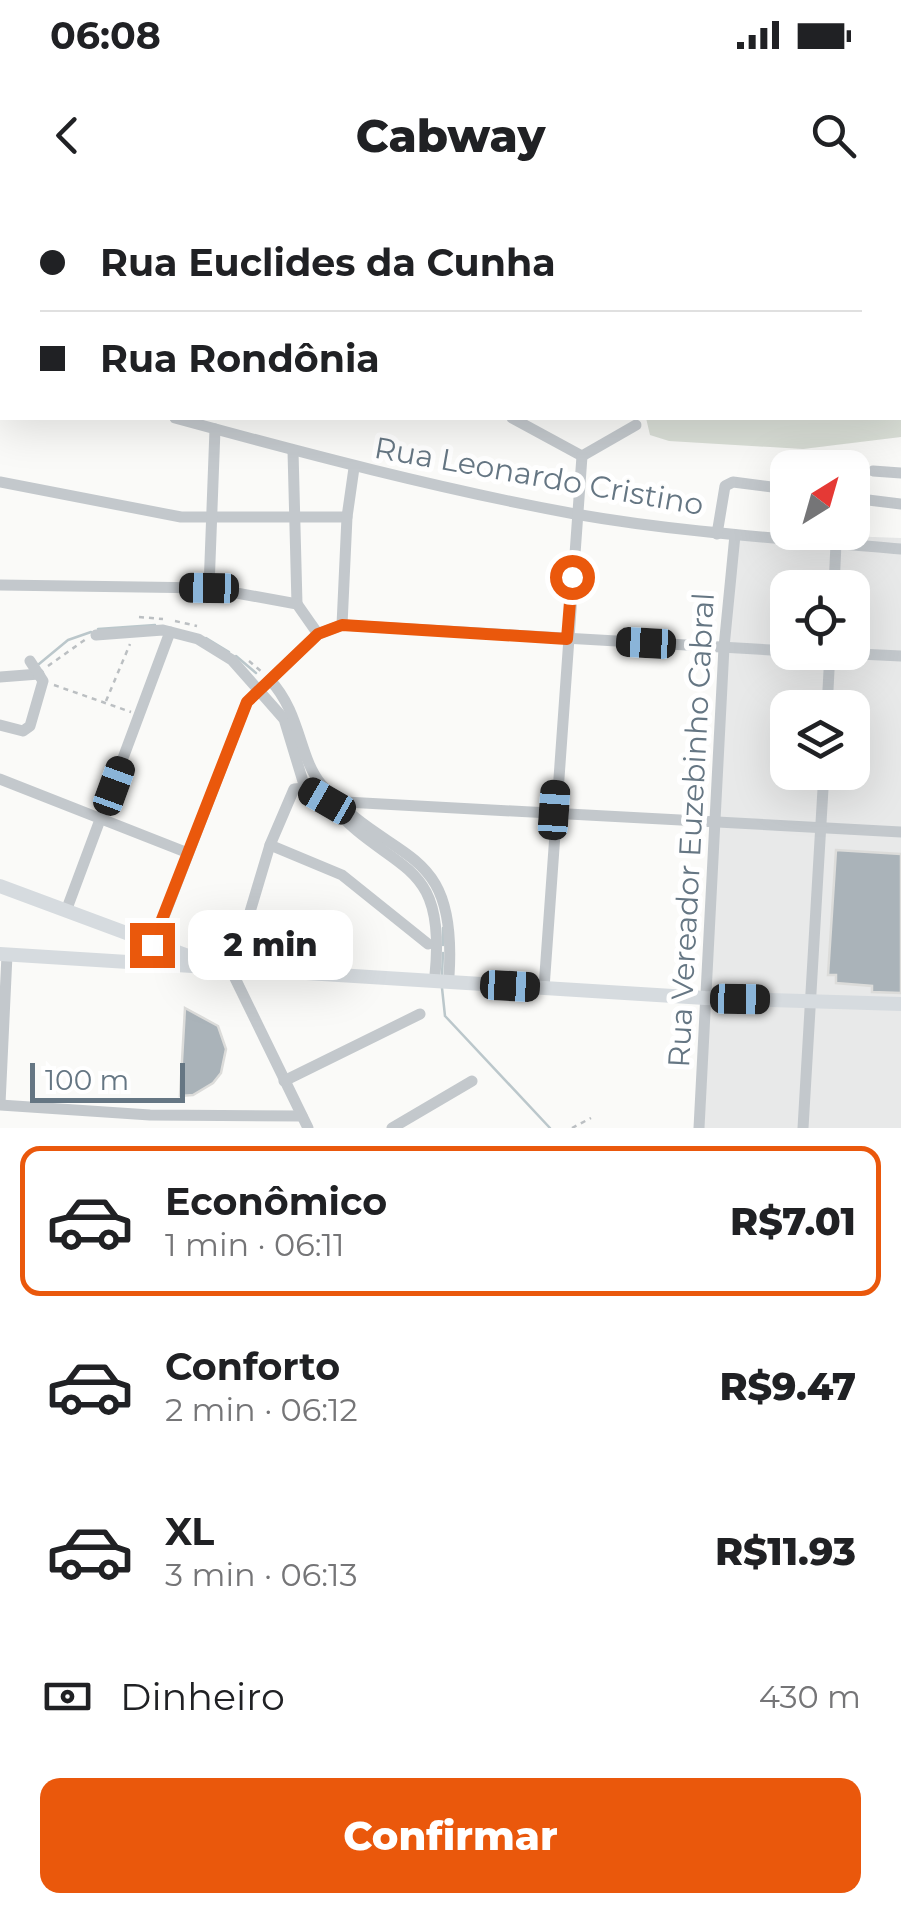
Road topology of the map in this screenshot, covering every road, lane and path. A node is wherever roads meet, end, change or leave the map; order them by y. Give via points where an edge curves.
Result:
1 (181, 420) edge
2 (516, 420) edge
3 (636, 425) dead end
4 (215, 429) junction
5 (293, 451) junction
6 (582, 456) junction
7 (354, 468) junction
8 (874, 470) dead end
9 (901, 473) edge
10 (0, 482) edge
11 (770, 487) edge
12 (870, 500) edge
13 (901, 504) edge
14 (576, 514) junction
15 (211, 516) junction
16 (347, 518) junction
17 (298, 519) junction
18 (716, 534) junction
19 (735, 535) junction
20 (770, 538) edge
21 (870, 546) edge
22 (901, 549) edge
23 (0, 584) edge
24 (209, 588) junction
25 (297, 604) junction
26 (342, 625) junction
27 (136, 630) junction
28 (170, 632) junction
29 (318, 634) junction
30 (96, 635) joint
31 (567, 639) junction
32 (724, 647) junction
33 (770, 650) edge
34 (870, 655) edge
35 (901, 656) edge
36 (30, 662) dead end
37 (0, 677) edge
38 (41, 679) junction
39 (266, 684) junction
40 (105, 702) junction
41 (140, 716) junction
42 (0, 726) edge
43 (0, 779) edge
44 (305, 788) junction
45 (823, 790) edge
46 (333, 801) junction
47 (554, 810) junction
48 (714, 820) junction
49 (101, 821) junction
50 (821, 828) junction
51 (901, 832) edge
52 (270, 845) junction
53 (188, 853) junction
54 (0, 886) edge
55 (66, 911) junction
56 (90, 921) junction
57 (128, 936) junction
58 (428, 944) dead end
59 (152, 945) junction
60 (3, 955) edge
61 (115, 956) junction
62 (232, 972) junction
63 (449, 976) dead end
64 (432, 978) junction
65 (544, 988) junction
66 (706, 998) junction
67 (811, 1000) junction
68 (901, 1004) edge
69 (420, 1014) dead end
70 (284, 1080) junction
71 (472, 1081) dead end
72 (0, 1104) edge
73 (590, 1118) dead end
74 (150, 1122) edge
75 (305, 1122) edge
76 (392, 1128) edge
77 (572, 1128) edge
78 (699, 1128) edge
79 (803, 1128) edge

1 - 4 street, Rua Leonardo Cristino
2 - 6 street
3 - 6 street
4 - 5 street, Rua Leonardo Cristino
4 - 15 street
5 - 7 street, Rua Leonardo Cristino
5 - 17 street
6 - 14 street
7 - 14 street, Rua Leonardo Cristino
7 - 16 street
8 - 9 street
10 - 15 street via 138,512
11 - 18 street via 732,482 720,494
12 - 13 street
14 - 18 street, Rua Leonardo Cristino
14 - 31 street
15 - 17 street
15 - 24 street
16 - 17 street
16 - 26 street
17 - 25 street
18 - 19 street, Rua Leonardo Cristino
19 - 20 street, Rua Leonardo Cristino
19 - 32 street, Rua Vereador Euzebinho Cabral
21 - 22 street, Rua Leonardo Cristino
23 - 24 street
24 - 25 street
25 - 29 street
26 - 29 street
26 - 31 street
27 - 28 street
27 - 30 street
27 - 40 path
28 - 39 street via 210,646
28 - 41 street
29 - 39 street
30 - 38 path via 72,646
31 - 32 street
31 - 47 street
32 - 33 street
32 - 48 street, Rua Vereador Euzebinho Cabral
34 - 35 street
36 - 38 street
37 - 38 street
38 - 40 path
38 - 42 street via 27,729
39 - 44 street
39 - 46 street via 299,726 316,777
39 - 53 street via 247,702
40 - 41 path
41 - 49 street
43 - 49 street
44 - 46 street
44 - 52 street via 294,789
45 - 50 street
46 - 47 street
46 - 63 street via 434,878 450,926
46 - 64 street via 426,889 438,926
47 - 48 street
47 - 65 street
48 - 50 street
48 - 66 street, Rua Vereador Euzebinho Cabral
49 - 53 street
49 - 55 street
50 - 51 street
50 - 67 street
52 - 58 street via 342,876
52 - 62 street
53 - 59 street
54 - 55 main road
55 - 56 main road
56 - 57 main road
56 - 61 main road
57 - 59 main road
57 - 61 main road
57 - 61 main road via 131,953
59 - 62 main road
60 - 61 main road
60 - 72 street
61 - 62 main road
62 - 64 main road
62 - 70 street
64 - 65 main road
65 - 66 main road
66 - 67 main road
66 - 78 street, Rua Vereador Euzebinho Cabral
67 - 68 main road
67 - 79 street
69 - 70 street
70 - 75 street
71 - 76 street
72 - 74 street
73 - 77 path
74 - 75 street

